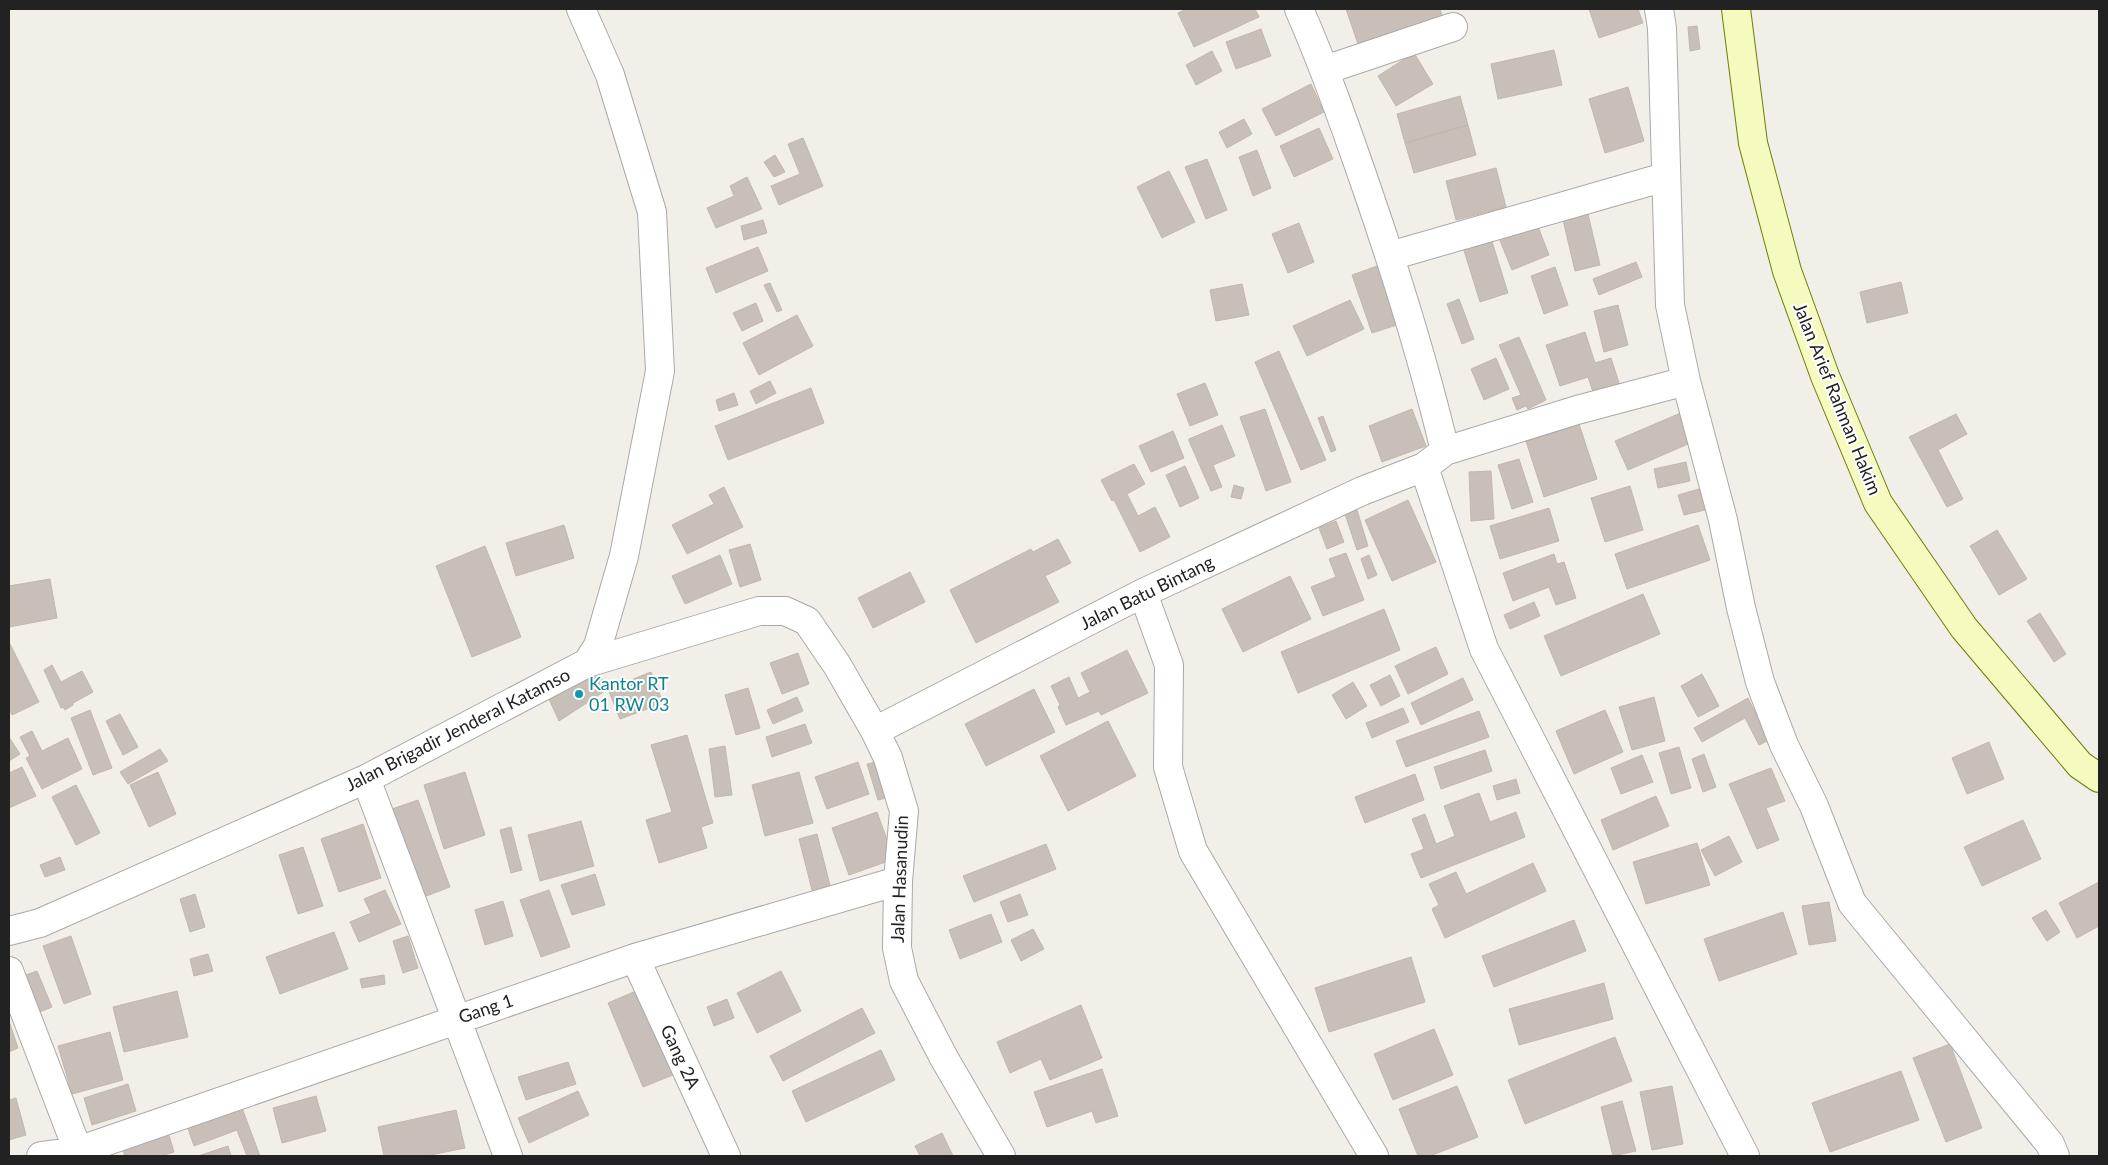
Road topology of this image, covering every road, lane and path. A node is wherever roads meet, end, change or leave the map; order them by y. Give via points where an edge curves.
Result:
1 (581, 9) edge
2 (1299, 9) edge
3 (1660, 9) edge
4 (1736, 9) edge
5 (1453, 27) dead end
6 (1325, 70) junction
7 (1665, 177) junction
8 (1390, 256) junction
9 (1686, 381) junction
10 (1434, 459) junction
11 (1143, 593) junction
12 (587, 663) junction
13 (875, 731) junction
14 (2099, 778) edge
15 (366, 779) junction
16 (898, 881) junction
17 (9, 931) edge
18 (634, 958) junction
19 (9, 971) edge
20 (456, 1020) junction
21 (79, 1154) edge
22 (41, 1156) edge
23 (508, 1156) edge
24 (726, 1156) edge
25 (1002, 1156) edge
26 (1374, 1156) edge
27 (1745, 1156) edge
28 (2055, 1156) edge

1 - 12 street, Jalan Brigadir Jenderal Katamso via 610,75 652,212 660,371 624,556 598,646
2 - 6 street
3 - 7 street
4 - 14 main road, Jalan Arief Rahman Hakim via 1753,143 1788,271 1824,376 1878,503 1964,628 2080,765
5 - 6 street
6 - 8 street
7 - 8 street
7 - 9 street via 1670,305
8 - 10 street via 1430,389
9 - 10 street, Jalan Batu Bintang via 1578,410
9 - 28 street via 1723,520 1760,682 1852,903 2050,1144
10 - 11 street, Jalan Batu Bintang
10 - 27 street via 1484,649
11 - 13 street, Jalan Batu Bintang
11 - 26 street via 1169,665 1168,767 1193,851
12 - 13 street, Jalan Hasanudin via 759,611 785,611 807,621 837,664
12 - 15 street, Jalan Brigadir Jenderal Katamso
13 - 16 street, Jalan Hasanudin via 888,758 904,811
15 - 17 street, Jalan Brigadir Jenderal Katamso via 40,923
15 - 20 street
16 - 18 street, Gang 1
16 - 25 street, Jalan Hasanudin via 897,948 904,981 944,1058
18 - 20 street, Gang 1
18 - 24 street, Gang 2A
19 - 21 street
20 - 21 street, Gang 1
20 - 23 street
21 - 22 street, Gang 1

